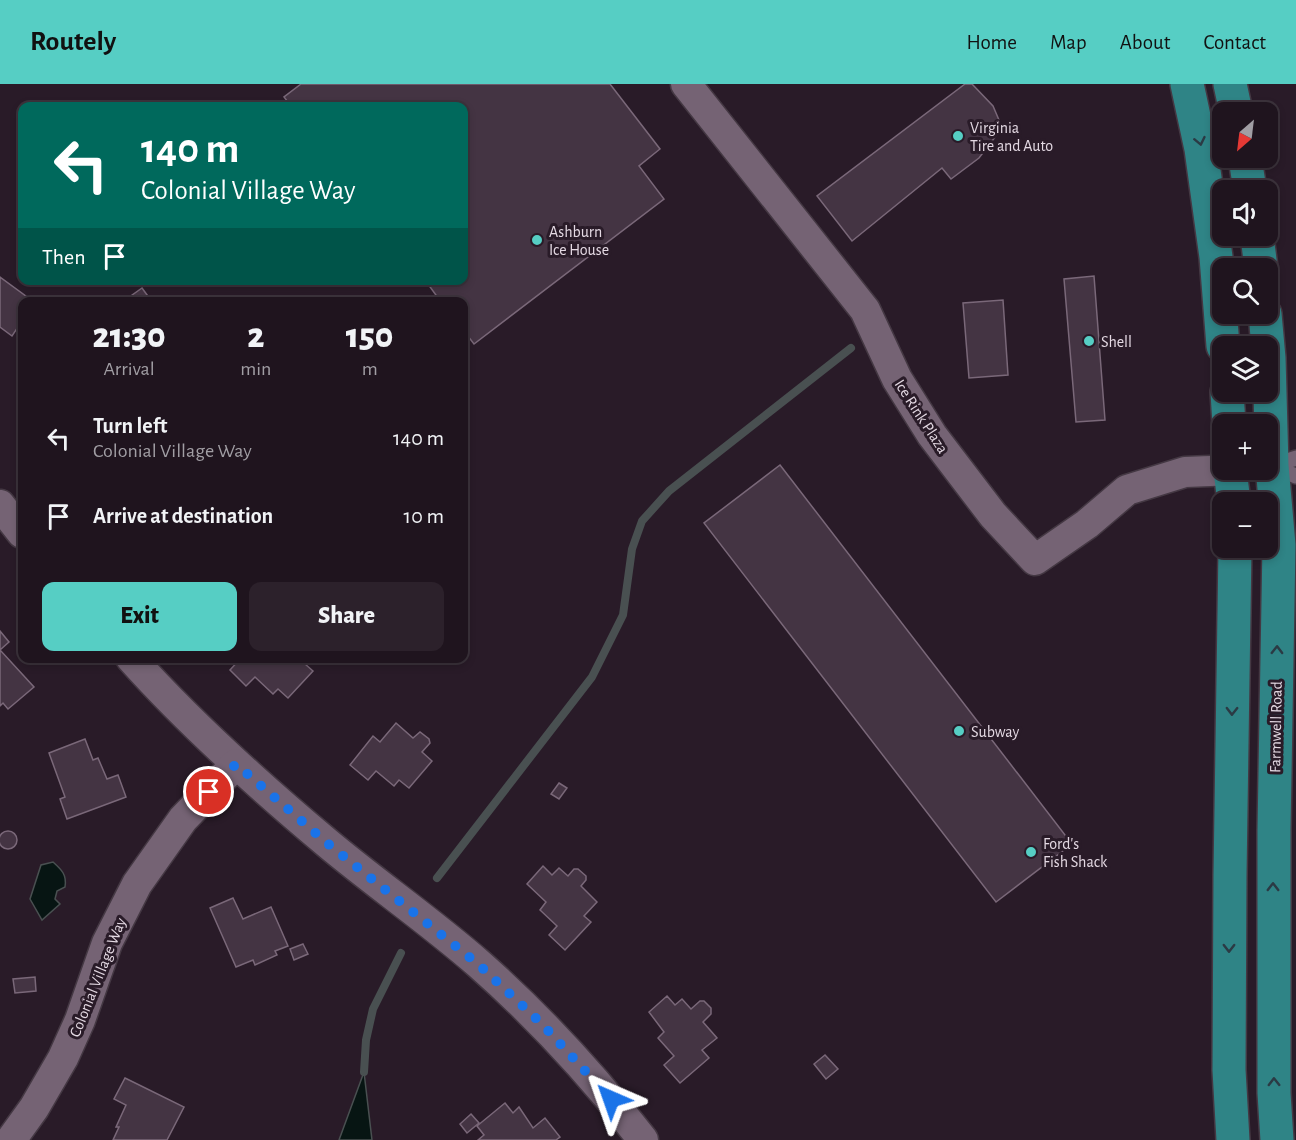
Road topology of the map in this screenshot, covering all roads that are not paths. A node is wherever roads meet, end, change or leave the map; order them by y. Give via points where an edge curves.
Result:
1 (686, 84) edge
2 (1187, 84) edge
3 (1230, 84) edge
4 (1234, 102) edge
5 (1266, 324) edge
6 (1222, 336) edge
7 (1283, 467) edge
8 (1212, 471) edge
9 (0, 505) edge
10 (18, 528) edge
11 (1235, 558) edge
12 (136, 663) edge
13 (236, 764) junction
14 (11, 1140) edge
15 (643, 1140) edge
16 (1233, 1140) edge
17 (1277, 1140) edge

1 - 8 street, Ice Rink Plaza via 865,310 897,379 932,435 993,515 1035,560 1088,524 1127,490 1185,472
2 -> 6 main road via 1201,148
3 - 4 main road
5 - 7 main road, Farmwell Road
17 -> 7 main road, Farmwell Road via 1273,876
9 - 10 street
11 -> 16 main road via 1229,1070
12 - 13 street
13 - 14 street, Colonial Village Way via 183,819 137,884 107,943 63,1058
13 - 15 street via 478,964 542,1024

